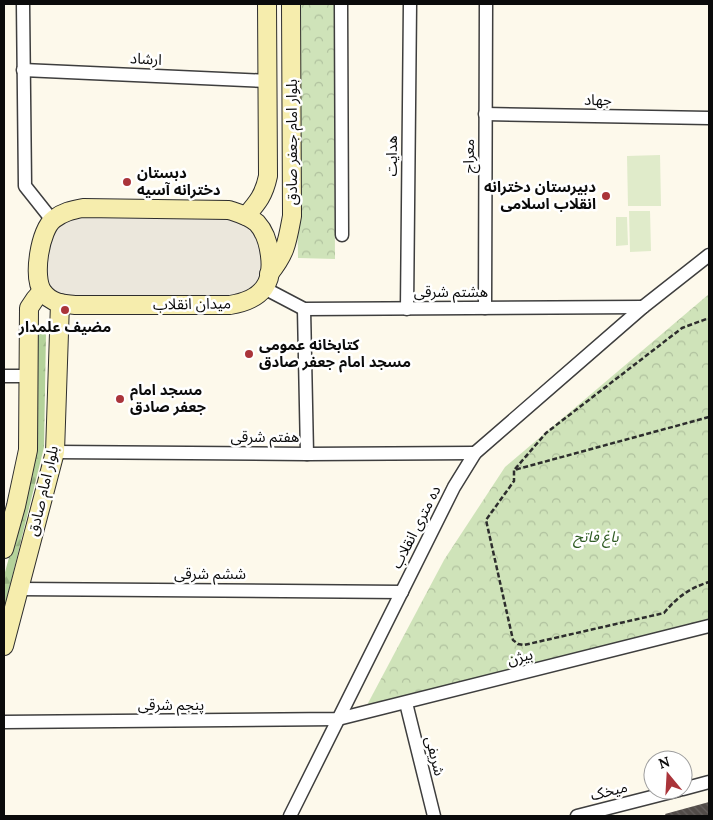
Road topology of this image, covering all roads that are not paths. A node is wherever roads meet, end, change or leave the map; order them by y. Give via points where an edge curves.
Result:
1 (23, 4) edge
2 (267, 4) edge
3 (291, 4) edge
4 (341, 4) edge
5 (410, 4) edge
6 (486, 4) edge
7 (24, 70) junction
8 (268, 81) junction
9 (485, 114) junction
10 (709, 118) edge
11 (246, 216) junction
12 (52, 220) junction
13 (342, 235) dead end
14 (709, 255) edge
15 (266, 281) junction
16 (42, 292) junction
17 (60, 303) junction
18 (643, 307) junction
19 (485, 308) junction
20 (304, 309) junction
21 (407, 309) junction
22 (4, 376) edge
23 (28, 376) junction
24 (55, 452) junction
25 (475, 453) junction
26 (307, 454) junction
27 (10, 506) edge
28 (4, 549) edge
29 (18, 589) junction
30 (402, 592) junction
31 (709, 626) edge
32 (4, 646) edge
33 (406, 703) junction
34 (338, 719) junction
35 (4, 722) edge
36 (709, 782) edge
37 (693, 786) edge
38 (643, 799) edge
39 (290, 816) edge
40 (434, 816) edge
41 (577, 816) edge

1 - 7 street
2 - 8 main road, بلوار امام جعفر صادق
3 - 15 main road, بلوار امام جعفر صادق via 292,216 281,259
4 - 13 street
5 - 21 street, هدایت
6 - 9 street, معراج
7 - 8 street, ارشاد
7 - 12 street via 24,186
8 - 11 main road, بلوار امام جعفر صادق via 268,176 262,196
9 - 10 street, جهاد
9 - 19 street, معراج
11 - 12 main road via 229,210 83,208 67,211
11 - 15 main road via 257,223 267,239 270,250
12 - 16 main road via 39,254
14 - 18 street, ده متری انقلاب
15 - 17 main road, میدان انقلاب via 252,298 242,303
15 - 20 street, هشتم شرقی
16 - 17 main road, میدان انقلاب
16 - 23 main road, بلوار امام صادق via 29,308
17 - 24 main road, بلوار امام صادق
18 - 19 street, هشتم شرقی
18 - 25 street, ده متری انقلاب
19 - 21 street, هشتم شرقی
20 - 21 street, هشتم شرقی
20 - 26 street
22 - 23 street
23 - 27 main road, بلوار امام صادق via 28,450
24 - 26 street, هفتم شرقی
24 - 29 main road, بلوار امام صادق
25 - 26 street, هفتم شرقی
25 - 30 street, ده متری انقلاب via 454,487
27 - 28 main road, بلوار امام صادق
29 - 30 street, ششم شرقی
29 - 32 main road, بلوار امام صادق
30 - 34 street, ده متری انقلاب
31 - 33 street, بیژن
33 - 34 street, بیژن
33 - 40 street, شریفی
34 - 35 street, پنجم شرقی
34 - 39 street, ده متری انقلاب
36 - 37 street
38 - 41 street, میخک

